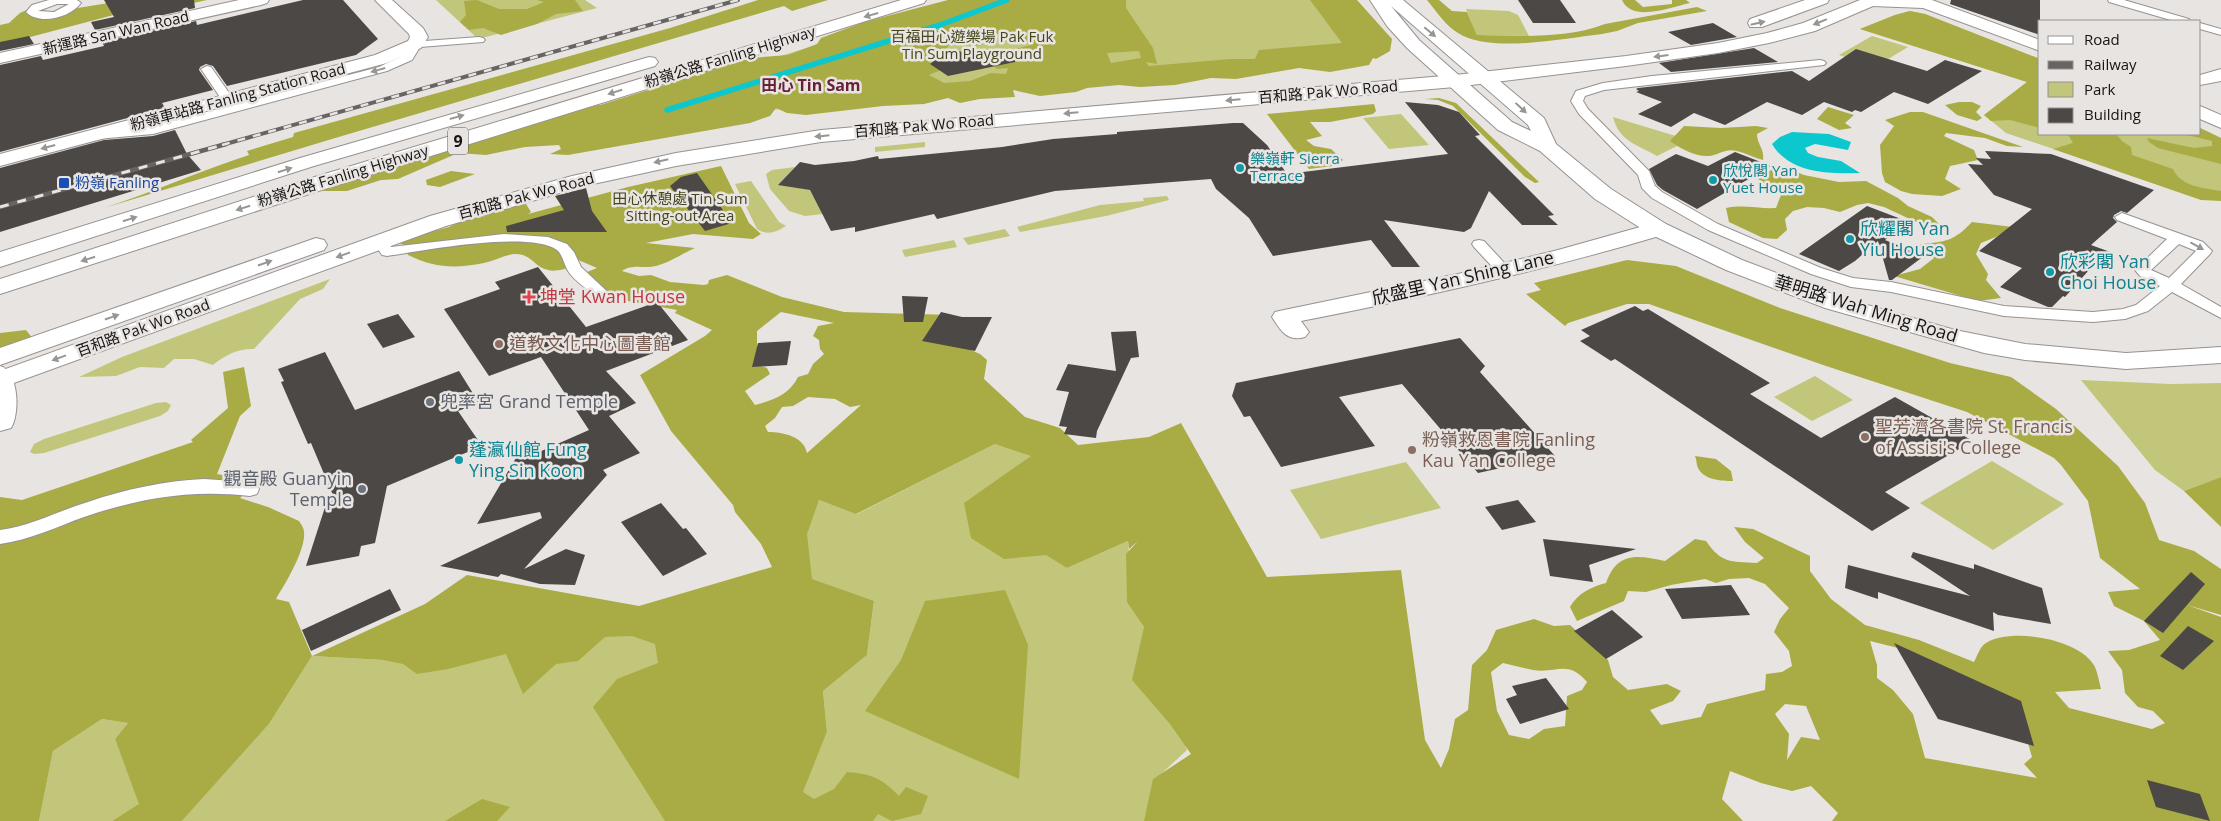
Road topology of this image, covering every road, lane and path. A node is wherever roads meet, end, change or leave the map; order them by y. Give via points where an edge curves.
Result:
1 (219, 0) edge
2 (261, 0) edge
3 (383, 0) edge
4 (862, 0) edge
5 (918, 0) edge
6 (1378, 0) edge
7 (1392, 0) edge
8 (1821, 0) edge
9 (2112, 0) edge
10 (1873, 1) edge
11 (1929, 4) edge
12 (2182, 20) edge
13 (2201, 26) edge
14 (2221, 32) edge
15 (479, 40) dead end
16 (415, 44) junction
17 (2038, 45) edge
18 (700, 47) dead end
19 (0, 48) edge
20 (0, 58) edge
21 (662, 58) dead end
22 (1820, 63) dead end
23 (1436, 66) junction
24 (208, 69) dead end
25 (1461, 72) junction
26 (2221, 75) edge
27 (1485, 78) junction
28 (2201, 80) edge
29 (228, 100) junction
30 (2201, 112) edge
31 (2221, 122) edge
32 (95, 135) junction
33 (1547, 147) junction
34 (0, 160) edge
35 (2122, 217) dead end
36 (1658, 229) junction
37 (2177, 238) junction
38 (380, 242) junction
39 (1479, 244) dead end
40 (0, 260) edge
41 (1504, 271) junction
42 (2172, 284) junction
43 (0, 288) edge
44 (604, 296) dead end
45 (2221, 313) edge
46 (1296, 332) dead end
47 (2221, 355) edge
48 (1, 372) edge
49 (0, 425) edge
50 (250, 489) dead end
51 (0, 537) edge

1 - 19 main road, 新運路 San Wan Road
2 - 20 main road, 新運路 San Wan Road
3 - 16 main road via 417,32 419,37
4 - 18 main road, 粉嶺公路 Fanling Highway
5 -> 43 main road, 粉嶺公路 Fanling Highway / 9 via 326,181
6 - 23 main road via 1393,22
7 -> 25 main road
25 -> 8 main road, 百和路 Pak Wo Road via 1703,35 1768,20
9 - 12 lane
10 - 11 main road
10 -> 27 main road, 百和路 Pak Wo Road via 1809,27 1740,44
11 - 17 main road
13 - 14 lane
15 - 16 lane
16 - 29 main road, 粉嶺車站路 Fanling Station Road via 381,59
16 -> 32 lane via 408,57 383,69 153,130
40 -> 21 main road, 粉嶺公路 Fanling Highway / 9 via 336,154
22 - 42 lane via 1603,87 1580,94 1577,101 1583,112 1644,174 1656,195 1786,260 1851,282 1891,287 2004,311 2093,317 2124,314 2142,308
23 - 25 main road
48 -> 23 main road, 百和路 Pak Wo Road via 381,222 513,181 665,144 819,119
24 - 29 lane
25 - 27 main road, 百和路 Pak Wo Road
25 - 33 main road, 華明路 Wah Ming Road via 1505,126
25 -> 38 main road, 百和路 Pak Wo Road via 772,142 672,159 566,184 494,203
26 - 28 main road
27 -> 33 main road, 華明路 Wah Ming Road via 1537,122
29 - 32 main road, 粉嶺車站路 Fanling Station Road
30 - 31 main road
32 -> 34 main road, 粉嶺車站路 Fanling Station Road
33 - 36 main road, 華明路 Wah Ming Road via 1603,194
35 - 37 lane
36 - 41 main road, 欣盛里 Yan Shing Lane
36 - 47 main road, 華明路 Wah Ming Road via 1804,293 1984,345 2126,361
37 -> 42 lane via 2205,251
37 - 42 lane via 2143,270
38 - 44 lane via 387,252 498,239 540,238 565,249 575,269
38 -> 48 main road, 百和路 Pak Wo Road
39 - 41 lane
41 - 46 main road, 欣盛里 Yan Shing Lane via 1284,316
42 - 45 lane
48 - 49 lane via 7,399 5,424
50 - 51 lane via 205,484 144,492 29,531

